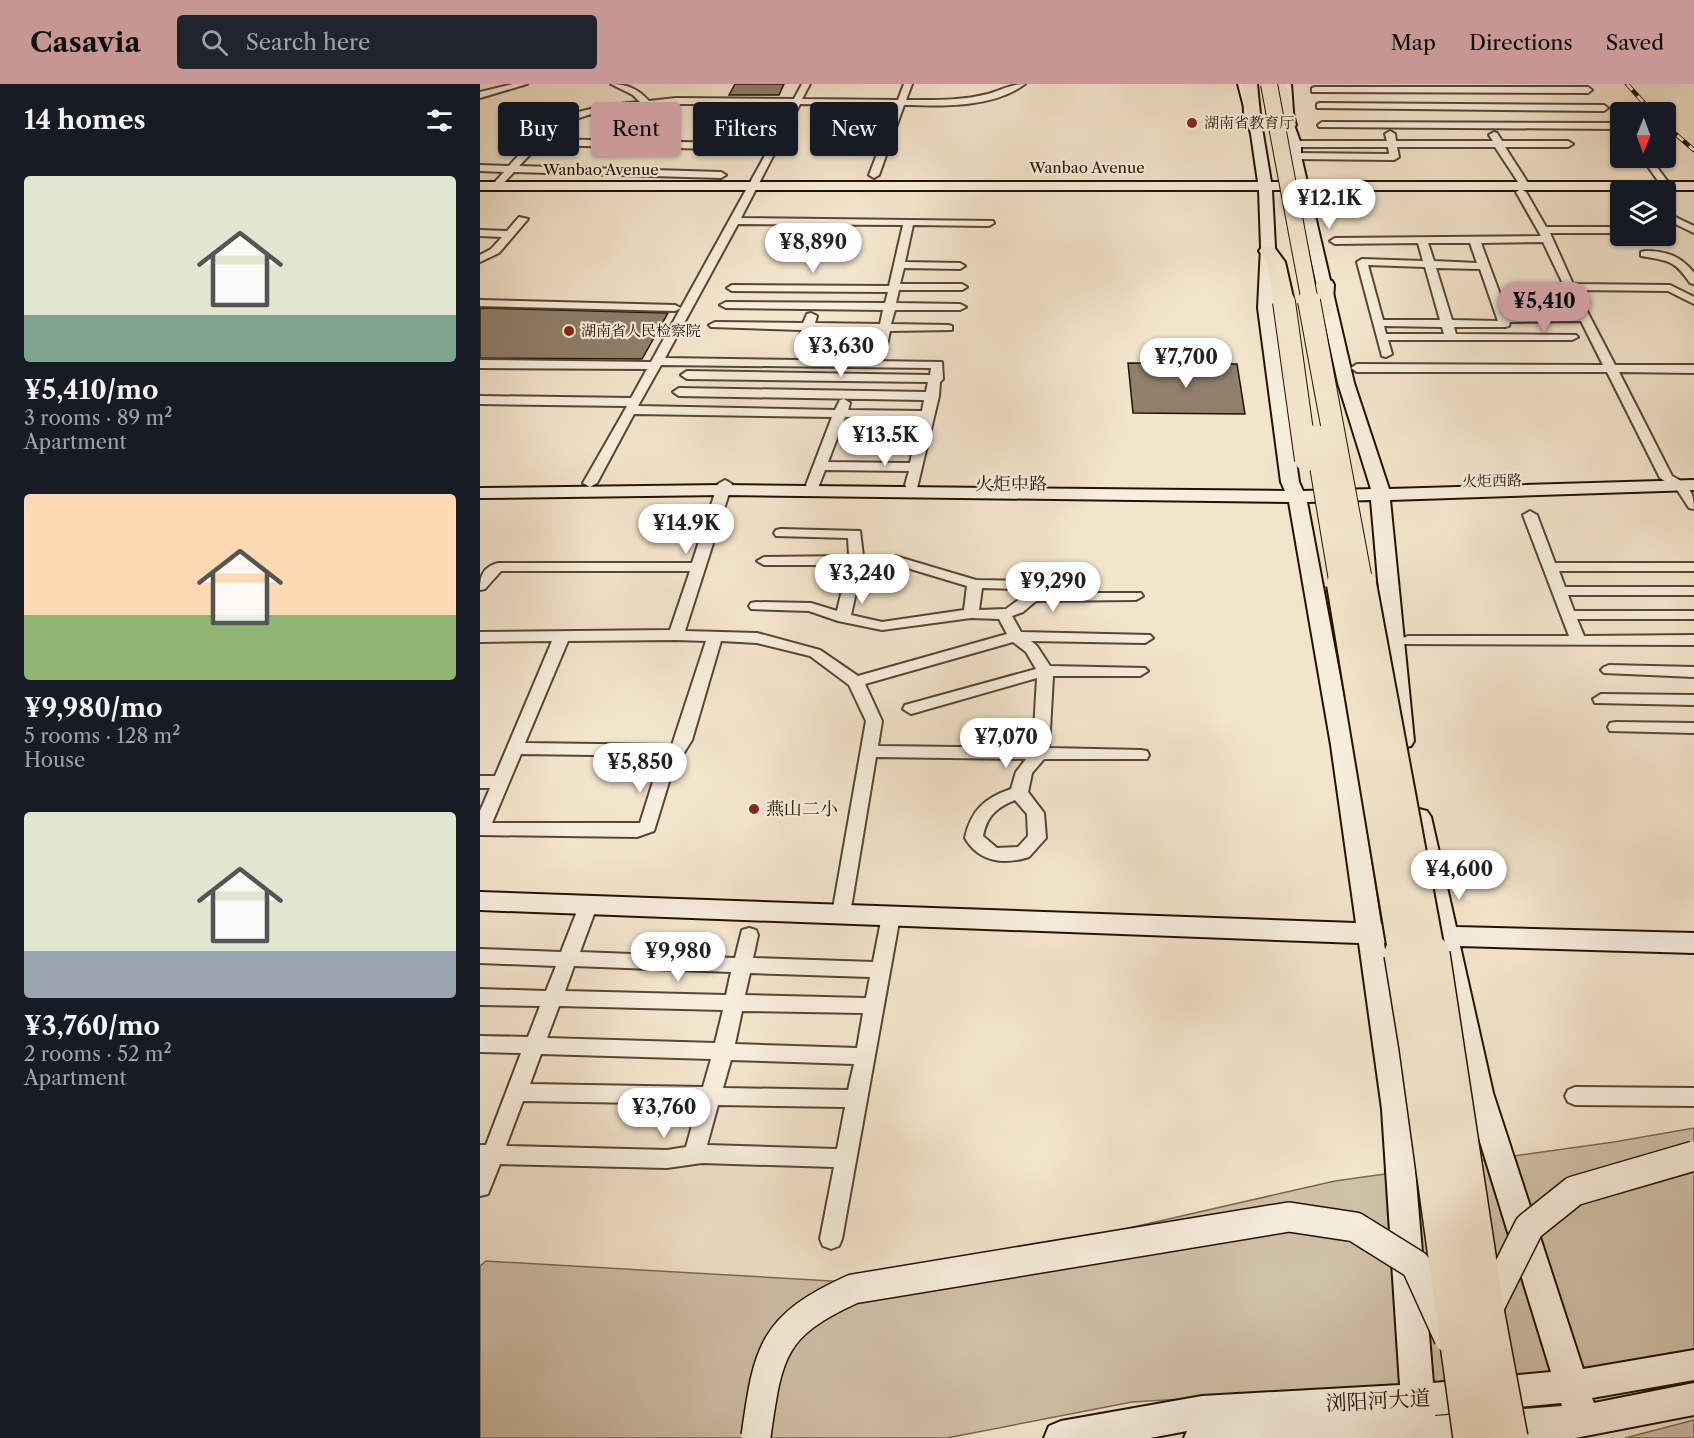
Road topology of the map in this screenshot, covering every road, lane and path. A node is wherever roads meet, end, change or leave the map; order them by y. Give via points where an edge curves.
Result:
1 (523, 84) edge
2 (615, 84) edge
3 (806, 84) edge
4 (908, 84) edge
5 (1021, 84) edge
6 (1278, 84) edge
7 (1285, 84) edge
8 (1586, 87) edge
9 (1259, 89) edge
10 (1536, 91) edge
11 (480, 95) edge
12 (1474, 95) edge
13 (1596, 99) junction
14 (645, 102) edge
15 (797, 102) edge
16 (798, 102) edge
17 (899, 104) junction
18 (1320, 107) junction
19 (1545, 108) junction
20 (1604, 108) junction
21 (1381, 112) edge
22 (1252, 114) joint
23 (1610, 114) edge
24 (1554, 122) junction
25 (1610, 123) edge
26 (1288, 125) junction
27 (1492, 130) junction
28 (1331, 134) dead end
29 (1562, 134) junction
30 (1610, 135) edge
31 (579, 143) edge
32 (693, 145) edge
33 (1295, 150) junction
34 (523, 156) edge
35 (768, 156) edge
36 (480, 168) edge
37 (510, 169) junction
38 (721, 175) dead end
39 (874, 175) dead end
40 (480, 186) edge
41 (495, 186) junction
42 (1694, 186) edge
43 (1676, 188) edge
44 (751, 189) junction
45 (1266, 189) junction
46 (1303, 189) junction
47 (1523, 189) junction
48 (1610, 189) edge
49 (1676, 190) edge
50 (1610, 192) edge
51 (1694, 192) edge
52 (480, 194) edge
53 (523, 219) dead end
54 (737, 221) dead end
55 (1676, 221) edge
56 (909, 222) junction
57 (989, 223) dead end
58 (1691, 229) edge
59 (1676, 230) edge
60 (1610, 231) edge
61 (480, 233) edge
62 (509, 234) junction
63 (1545, 235) junction
64 (1422, 239) junction
65 (1474, 239) junction
66 (1335, 241) dead end
67 (1268, 251) junction
68 (1645, 254) dead end
69 (480, 259) edge
70 (1430, 263) junction
71 (899, 265) junction
72 (960, 266) dead end
73 (1484, 266) junction
74 (1694, 281) edge
75 (1325, 285) junction
76 (1694, 286) edge
77 (962, 287) dead end
78 (1569, 287) junction
79 (732, 288) dead end
80 (814, 288) junction
81 (894, 288) junction
82 (1670, 288) junction
83 (1694, 300) edge
84 (480, 303) edge
85 (726, 305) dead end
86 (814, 306) junction
87 (890, 306) junction
88 (960, 307) dead end
89 (675, 308) dead end
90 (1585, 318) junction
91 (1504, 319) junction
92 (1378, 323) junction
93 (1448, 323) junction
94 (715, 325) dead end
95 (808, 326) junction
96 (885, 327) junction
97 (948, 328) dead end
98 (1382, 337) junction
99 (1452, 337) junction
100 (1572, 337) dead end
101 (803, 345) dead end
102 (881, 345) dead end
103 (1386, 354) dead end
104 (860, 357) junction
105 (771, 358) junction
106 (694, 361) junction
107 (654, 363) junction
108 (480, 364) edge
109 (1358, 368) dead end
110 (1610, 368) junction
111 (1694, 369) edge
112 (687, 375) junction
113 (764, 376) junction
114 (853, 378) junction
115 (937, 379) junction
116 (679, 392) junction
117 (757, 393) junction
118 (847, 395) junction
119 (933, 396) junction
120 (480, 400) edge
121 (631, 406) junction
122 (669, 411) junction
123 (750, 412) junction
124 (840, 413) junction
125 (928, 415) junction
126 (822, 466) junction
127 (914, 476) junction
128 (1684, 481) edge
129 (480, 483) edge
130 (590, 483) junction
131 (813, 485) junction
132 (724, 487) junction
133 (1380, 489) junction
134 (1293, 490) junction
135 (480, 493) edge
136 (1335, 497) junction
137 (1694, 505) edge
138 (1530, 514) dead end
139 (781, 533) dead end
140 (856, 558) junction
141 (764, 561) dead end
142 (698, 567) junction
143 (1551, 567) junction
144 (1660, 567) junction
145 (1694, 567) edge
146 (975, 584) junction
147 (480, 586) edge
148 (1560, 591) junction
149 (1672, 591) junction
150 (1694, 591) edge
151 (1136, 596) dead end
152 (1032, 597) junction
153 (756, 606) dead end
154 (971, 614) junction
155 (1004, 615) junction
156 (1568, 615) junction
157 (1689, 615) edge
158 (843, 618) junction
159 (1694, 634) edge
160 (676, 635) junction
161 (562, 636) junction
162 (716, 636) junction
163 (1016, 636) junction
164 (480, 638) edge
165 (1145, 638) dead end
166 (1578, 640) junction
167 (1694, 640) edge
168 (1408, 641) dead end
169 (1610, 670) dead end
170 (1045, 671) junction
171 (1140, 671) dead end
172 (1694, 672) edge
173 (856, 682) junction
174 (1601, 699) dead end
175 (1694, 700) edge
176 (911, 709) dead end
177 (1616, 727) dead end
178 (1694, 728) edge
179 (514, 748) junction
180 (678, 751) junction
181 (870, 751) junction
182 (1041, 752) junction
183 (1142, 755) dead end
184 (480, 782) edge
185 (500, 782) junction
186 (1019, 793) dead end
187 (481, 829) edge
188 (480, 902) edge
189 (588, 906) junction
190 (842, 914) junction
191 (891, 916) junction
192 (1371, 934) junction
193 (749, 935) dead end
194 (1445, 936) junction
195 (1694, 943) edge
196 (480, 956) edge
197 (567, 959) junction
198 (743, 965) junction
199 (881, 970) junction
200 (480, 997) edge
201 (552, 1000) junction
202 (734, 1003) junction
203 (874, 1006) junction
204 (480, 1044) edge
205 (534, 1047) junction
206 (723, 1052) junction
207 (865, 1056) junction
208 (517, 1092) junction
209 (709, 1096) junction
210 (1575, 1096) dead end
211 (1694, 1097) edge
212 (857, 1100) junction
213 (486, 1154) edge
214 (694, 1155) junction
215 (1694, 1156) edge
216 (846, 1158) junction
217 (480, 1187) edge
218 (831, 1239) dead end
219 (1486, 1314) junction
220 (1460, 1362) junction
221 (1694, 1365) edge
222 (1574, 1386) junction
223 (1694, 1399) edge
224 (1419, 1400) junction
225 (1583, 1421) junction
226 (1420, 1434) junction
227 (756, 1437) edge
228 (1061, 1438) edge
229 (1201, 1438) edge
230 (1472, 1438) edge
231 (1509, 1438) edge

1 - 11 street
2 - 14 street via 636,93
3 - 15 street
4 - 17 street
5 - 17 street via 970,101
6 - 9 highway
7 - 26 main road
8 - 10 street
8 - 13 street
9 - 22 highway
9 - 26 highway
9 - 136 highway, bridge
10 - 12 street
10 - 13 street
10 - 19 street
12 - 19 street
12 - 21 street
12 - 21 street
12 - 27 street
13 - 20 street
16 - 17 street
17 - 39 street
18 - 21 street
18 - 21 street
18 - 21 street
19 - 20 street
19 - 24 street
20 - 23 street
21 - 27 street
21 - 27 street
21 - 28 street
21 - 33 street
21 - 33 street via 1394,158
22 - 45 main road
24 - 25 street
24 - 27 street
24 - 29 street
26 - 33 main road
27 - 29 street
27 - 47 street
29 - 30 street
31 - 32 street
33 - 46 main road
34 - 37 street
35 - 44 street
36 - 37 street
37 - 38 street
37 - 41 street
40 - 41 main road, Wanbao Avenue
41 - 44 main road, Wanbao Avenue
42 - 43 main road, Wanbao Avenue
44 - 45 main road, Wanbao Avenue
44 - 52 main road, Wanbao Avenue
44 - 107 street
45 - 46 main road, Wanbao Avenue
45 - 67 main road
46 - 47 main road, Wanbao Avenue
46 - 75 main road
47 - 48 main road, Wanbao Avenue
47 - 50 main road, Wanbao Avenue
47 - 63 street
49 - 51 main road, Wanbao Avenue
53 - 62 street
54 - 56 street
55 - 58 street
56 - 57 street
56 - 71 street
58 - 59 street
60 - 63 street
61 - 62 street
62 - 69 street via 495,251
63 - 65 street
63 - 78 street
64 - 65 street
64 - 66 street
64 - 70 street
65 - 73 street
67 - 134 main road via 1266,308
67 - 136 highway, bridge via 1276,262 1284,302 1308,472
68 - 74 street via 1660,254 1683,264
70 - 73 street
70 - 92 street via 1362,262
70 - 93 street
71 - 72 street
71 - 81 street
73 - 91 street
75 - 133 main road via 1346,383
75 - 136 highway via 1322,313 1349,463
76 - 82 street
77 - 81 street
78 - 82 street
78 - 90 street
79 - 80 street
80 - 81 street
80 - 86 street
81 - 87 street
82 - 83 street
84 - 89 street
85 - 86 street
86 - 87 street
86 - 95 street
87 - 88 street
87 - 96 street
90 - 91 street
90 - 110 street
91 - 93 street via 1505,324
92 - 93 street
92 - 98 street
93 - 99 street
94 - 95 street
95 - 96 street
95 - 101 street
96 - 97 street
96 - 102 street
98 - 99 street
98 - 103 street
99 - 100 street
104 - 105 street
104 - 114 street
104 - 115 street via 938,365
105 - 106 street
105 - 113 street
106 - 107 street
106 - 112 street
107 - 108 street
107 - 121 street
109 - 110 street
110 - 111 street
110 - 128 street
112 - 113 street
112 - 116 street
113 - 114 street
113 - 117 street
114 - 115 street
114 - 118 street
115 - 119 street
116 - 117 street
116 - 122 street
117 - 118 street
117 - 123 street
118 - 119 street
118 - 124 street
119 - 125 street
120 - 121 street
121 - 122 street
121 - 130 street
122 - 123 street
123 - 124 street
124 - 125 street
124 - 126 street
125 - 127 street
126 - 127 street
126 - 131 street
127 - 131 main road, 火炬中路
127 - 134 main road, 火炬中路
128 - 133 main road, 火炬西路
128 - 137 street
129 - 130 main road, 火炬中路
130 - 132 main road, 火炬中路
131 - 132 main road, 火炬中路
132 - 134 main road
132 - 135 main road
132 - 142 street
133 - 134 main road, 火炬西路
133 - 194 main road via 1403,747
134 - 192 main road via 1342,746
136 - 219 highway, bridge via 1436,982
136 - 220 highway, bridge via 1418,1046
138 - 143 street
139 - 140 street via 855,534
140 - 141 street
140 - 146 street via 895,560
140 - 158 street
142 - 147 street via 498,567
142 - 160 street
143 - 144 street
143 - 148 street
144 - 145 street
144 - 149 street
146 - 152 street via 1026,585
146 - 154 street
148 - 149 street
148 - 156 street
149 - 150 street
149 - 157 street
151 - 152 street
152 - 155 street via 1022,608
153 - 158 street via 812,607
154 - 155 street
154 - 158 street via 882,626
155 - 163 street
156 - 157 street
156 - 166 street
157 - 159 street
160 - 161 street
160 - 162 street
161 - 164 street
161 - 179 street
162 - 173 street via 758,638 815,653
162 - 180 street
163 - 165 street
163 - 170 street via 1032,649
163 - 173 street
166 - 167 street
166 - 168 street
169 - 172 street
170 - 171 street
170 - 176 street
170 - 182 street
173 - 181 street via 874,722
174 - 175 street
177 - 178 street
179 - 180 street
179 - 185 street
180 - 187 street via 664,772 648,826 637,831
181 - 182 street
181 - 190 street
182 - 183 street
182 - 186 street via 1024,772
184 - 185 street
185 - 187 street
188 - 189 main road
189 - 190 main road
189 - 197 street
190 - 191 main road
191 - 192 main road
191 - 199 street
192 - 194 main road
192 - 224 main road via 1396,1109
193 - 198 street
194 - 195 main road
194 - 222 main road via 1479,1093
196 - 197 street
197 - 198 street
197 - 201 street
198 - 199 street
198 - 202 street
199 - 203 street
200 - 201 street
201 - 202 street
201 - 205 street
202 - 203 street
202 - 206 street
203 - 207 street
204 - 205 street
205 - 206 street
205 - 208 street
206 - 207 street
206 - 209 street
207 - 212 street
208 - 209 street
208 - 213 street
209 - 212 street
209 - 214 street
210 - 211 street
212 - 216 street
213 - 214 street via 667,1159
213 - 217 street
214 - 216 street
215 - 219 main road, bridge via 1574,1191 1528,1227
216 - 218 street
219 - 231 highway, bridge
220 - 227 main road, bridge via 1416,1266 1355,1227 1289,1217 853,1289 823,1301 796,1320 779,1340 765,1374
220 - 230 highway, bridge
221 - 222 main road, 浏阳河大道
222 - 224 main road, 浏阳河大道
222 - 225 main road
223 - 225 main road, 浏阳河大道
224 - 226 main road
224 - 228 main road, 浏阳河大道 via 1202,1412
225 - 226 main road, 浏阳河大道
226 - 229 main road, 浏阳河大道

